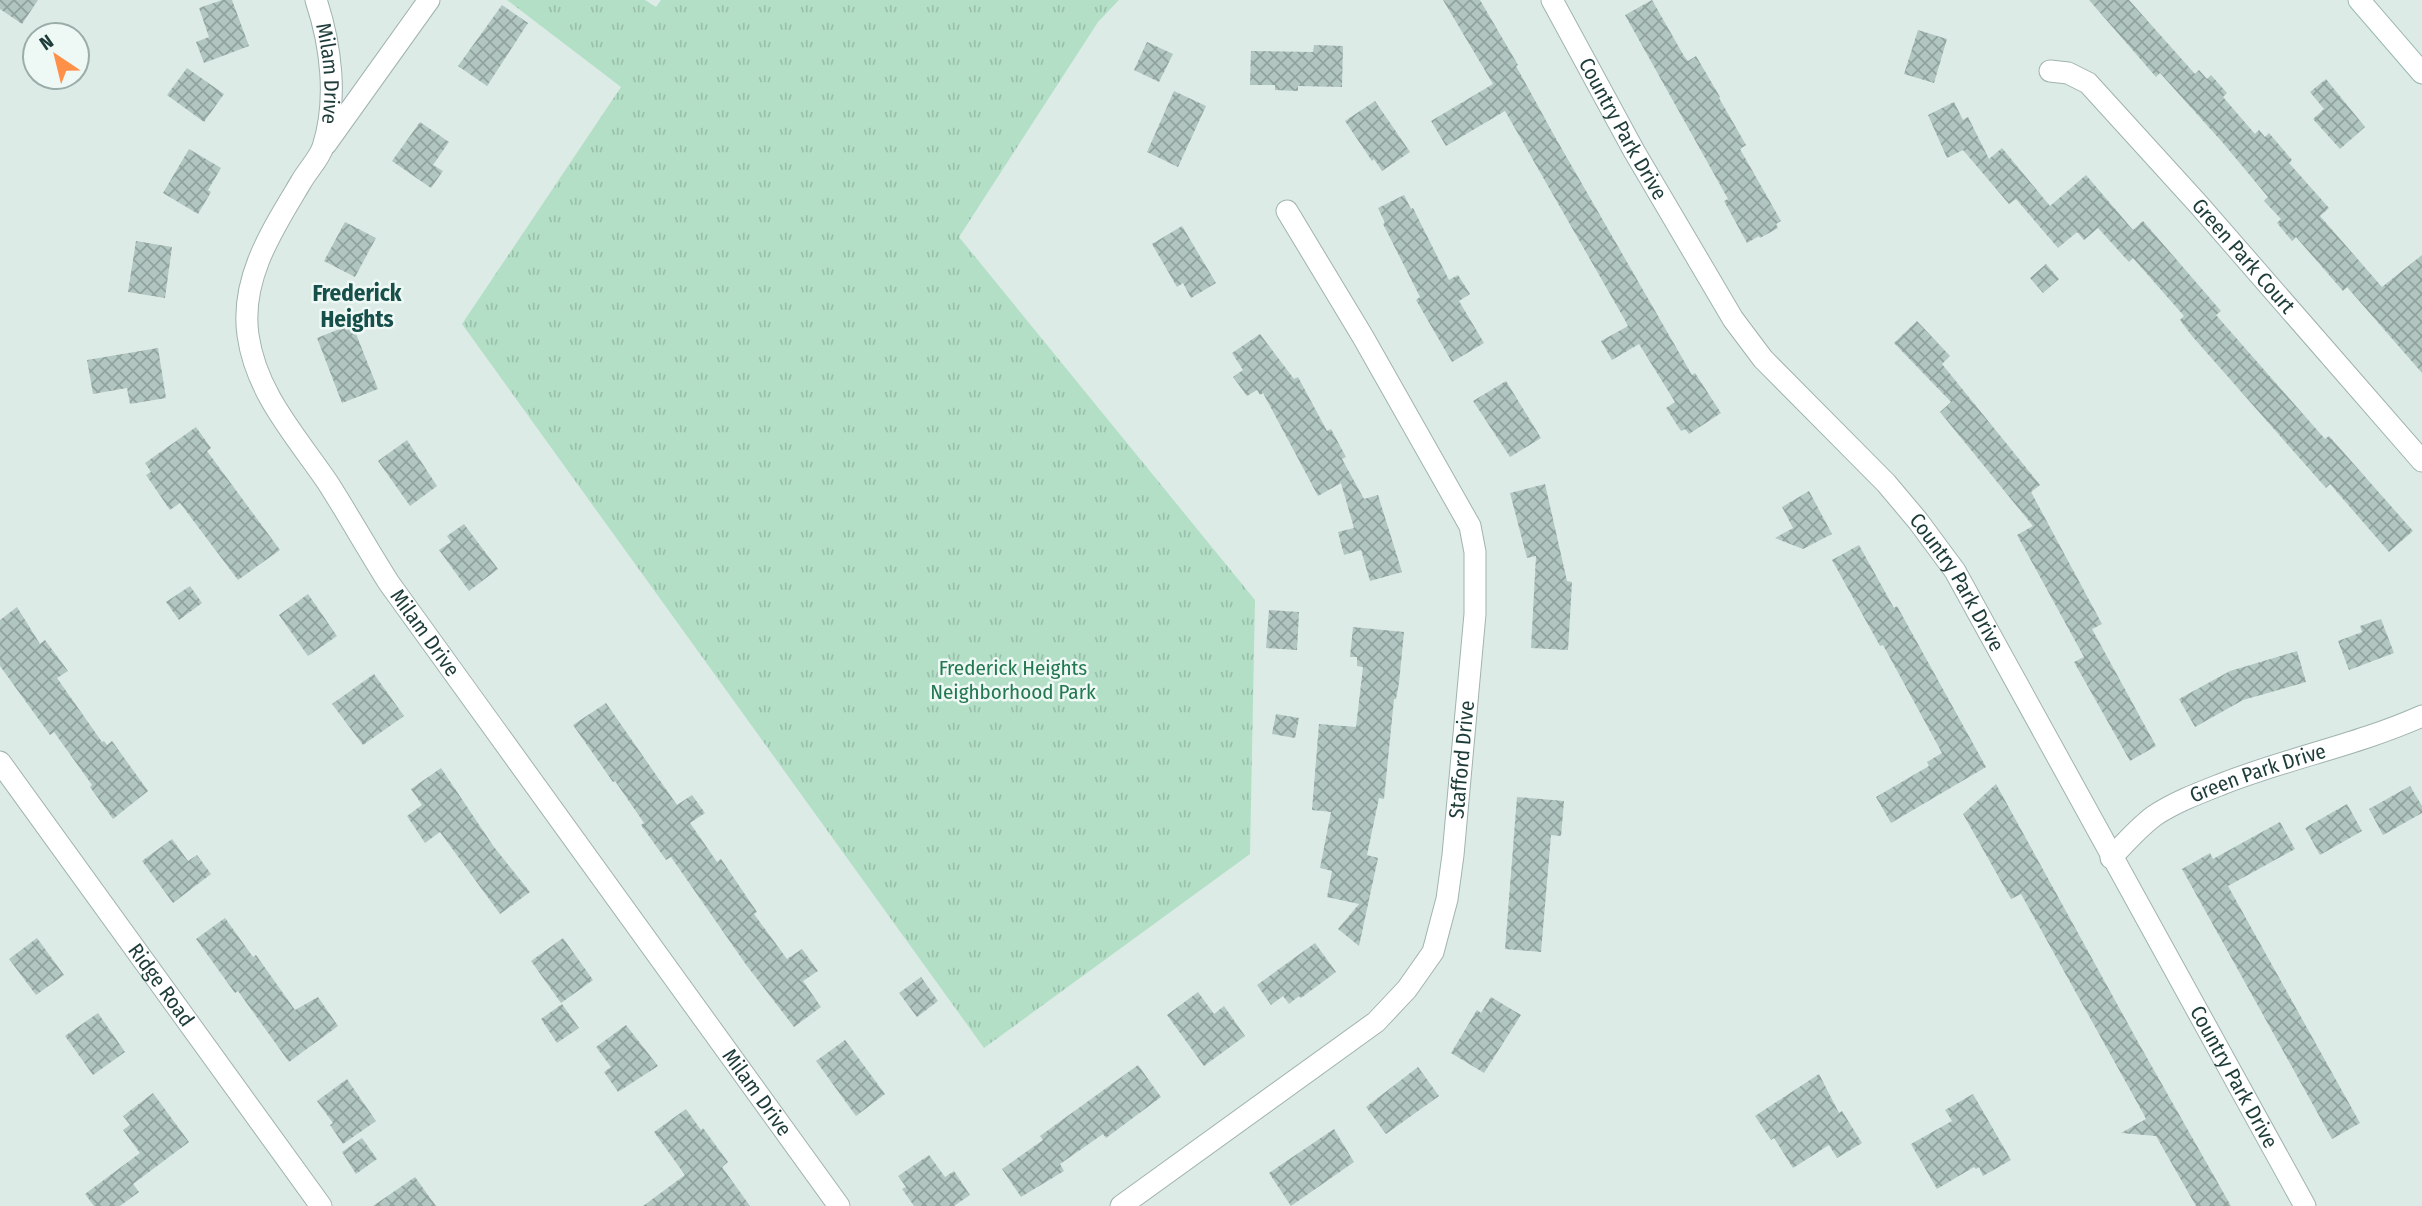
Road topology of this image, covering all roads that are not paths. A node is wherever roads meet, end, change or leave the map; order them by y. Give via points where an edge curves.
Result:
1 (316, 0) edge
2 (429, 0) edge
3 (1552, 0) edge
4 (2359, 0) edge
5 (2050, 71) dead end
6 (2422, 73) edge
7 (323, 148) junction
8 (1287, 211) dead end
9 (2422, 461) edge
10 (2422, 716) edge
11 (0, 762) edge
12 (2111, 858) junction
13 (321, 1206) edge
14 (839, 1206) edge
15 (1121, 1206) edge
16 (2305, 1206) edge

1 - 7 street, Milam Drive via 326,30 331,72
2 - 7 street
3 - 12 street, Country Park Drive via 1733,319 1763,359 1886,483 1955,571
4 - 6 street
5 - 9 street, Green Park Court via 2068,73 2088,83
7 - 14 street, Milam Drive via 264,246 253,276 248,332 266,393 389,583
8 - 15 street, Stafford Drive via 1469,526 1475,552 1475,614 1447,899 1433,952 1376,1022
10 - 12 street, Green Park Drive via 2260,769 2185,799 2155,816
11 - 13 street, Ridge Road
12 - 16 street, Country Park Drive

